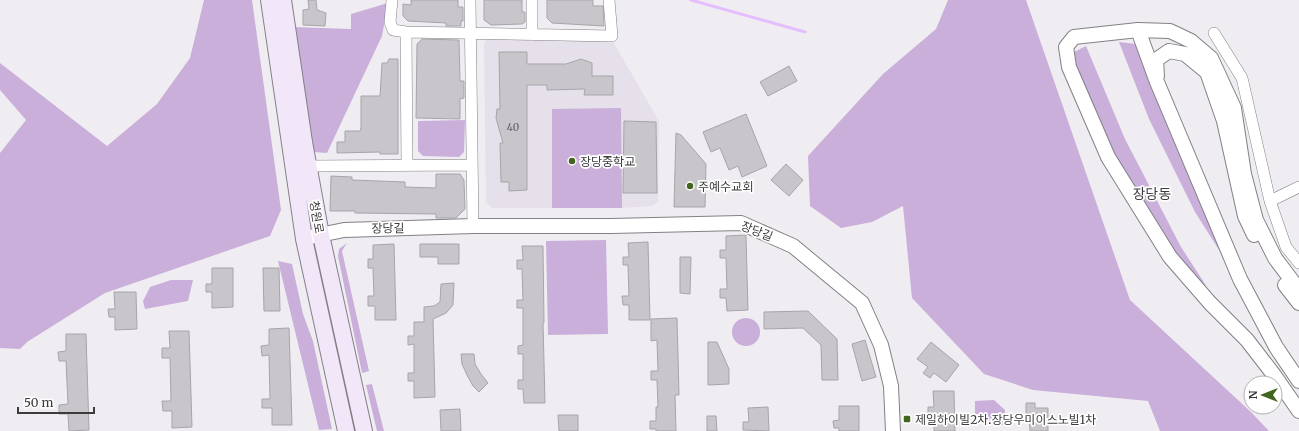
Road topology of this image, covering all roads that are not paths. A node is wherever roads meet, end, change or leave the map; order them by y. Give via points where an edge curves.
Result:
1 (269, 0) edge
2 (283, 0) edge
3 (392, 0) edge
4 (470, 0) edge
5 (532, 0) edge
6 (609, 0) edge
7 (1138, 30) junction
8 (406, 32) junction
9 (1214, 33) dead end
10 (470, 34) junction
11 (532, 35) junction
12 (1157, 82) junction
13 (407, 164) junction
14 (471, 164) junction
15 (309, 166) junction
16 (1299, 187) edge
17 (1270, 200) junction
18 (473, 226) junction
19 (321, 235) junction
20 (304, 238) junction
21 (1299, 263) edge
22 (1299, 290) edge
23 (1299, 303) edge
24 (1299, 381) edge
25 (1299, 411) edge
26 (346, 431) edge
27 (364, 431) edge
28 (893, 431) edge

1 - 20 main road, 청원로
2 - 15 main road, 청원로
3 - 8 street via 390,22 393,30
4 - 10 street
5 - 11 street
6 - 11 street via 612,36
7 - 12 street
7 - 22 street via 1170,32 1191,42 1211,58 1234,108 1244,174 1256,220 1275,258
7 - 25 street via 1074,37 1066,47 1068,67 1108,157 1170,257 1247,340
8 - 10 street
8 - 13 street
9 - 17 street via 1242,78
10 - 11 street
10 - 14 street
12 - 23 street via 1156,60 1169,51 1185,54 1207,72 1224,121 1244,216 1268,264
12 - 24 street via 1240,280 1276,347
13 - 14 street
13 - 15 street
14 - 18 street
15 - 19 main road, 청원로
16 - 17 street
17 - 21 street via 1286,247
18 - 19 street, 장당길 via 344,230
18 - 28 street, 장당길 via 740,223 793,246 862,303 883,352 891,386
19 - 20 street, 장당길
19 - 27 main road, 청원로
20 - 26 main road, 청원로

